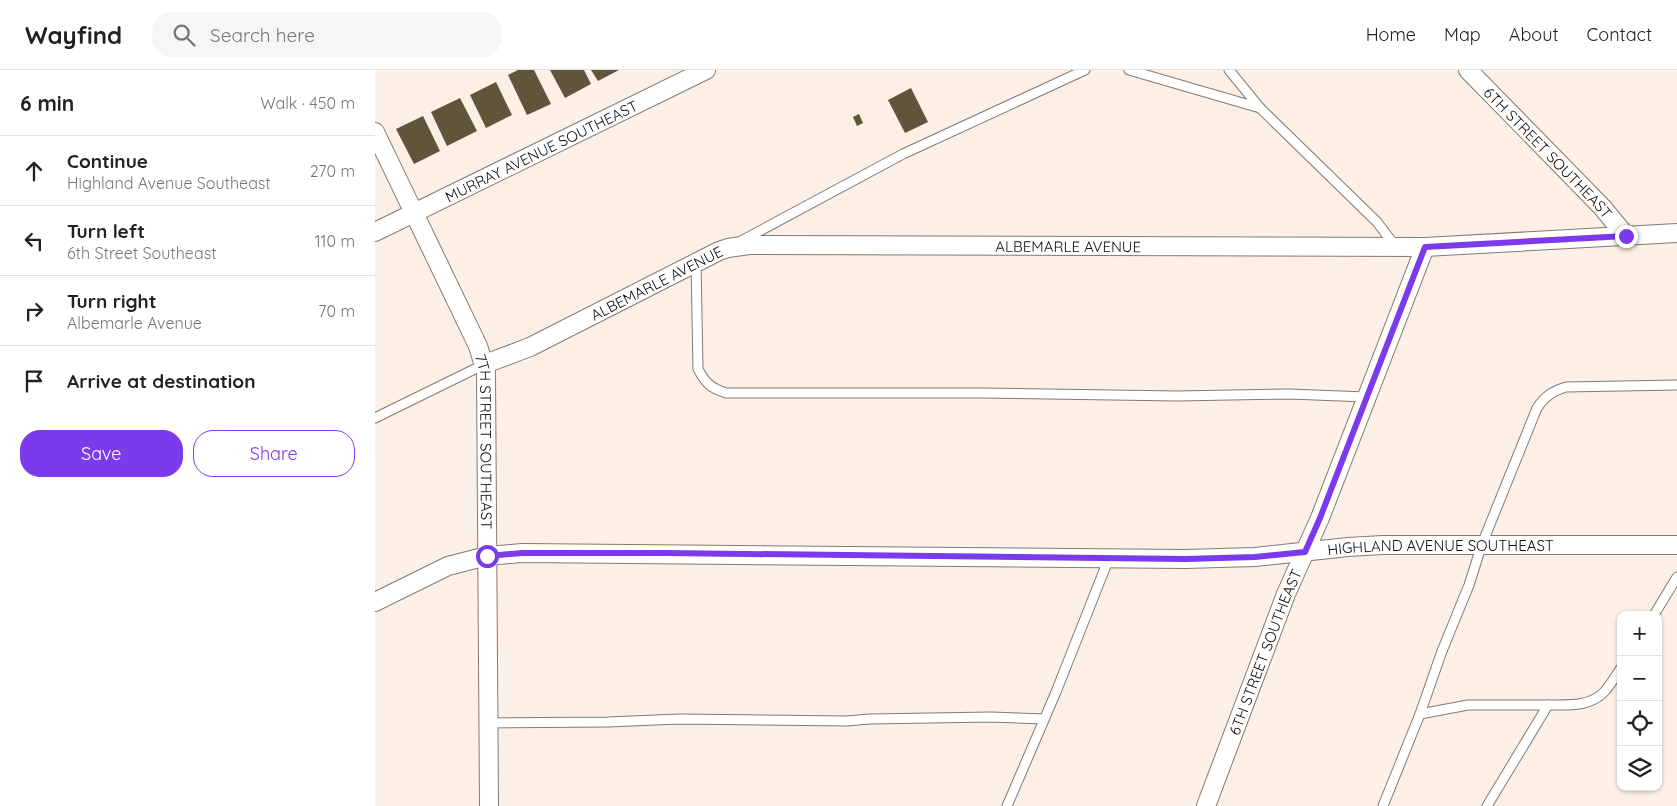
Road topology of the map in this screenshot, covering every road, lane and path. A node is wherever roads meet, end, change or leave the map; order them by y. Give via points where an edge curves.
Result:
1 (706, 70) edge
2 (1085, 70) edge
3 (1129, 70) edge
4 (1229, 70) edge
5 (1468, 70) edge
6 (1260, 108) junction
7 (375, 132) edge
8 (415, 212) junction
9 (375, 232) edge
10 (1677, 233) edge
11 (1626, 236) junction
12 (1395, 246) junction
13 (1425, 247) junction
14 (728, 248) junction
15 (696, 263) junction
16 (485, 364) junction
17 (1677, 385) edge
18 (1366, 397) junction
19 (375, 418) edge
20 (1482, 544) junction
21 (1677, 545) edge
22 (1305, 552) junction
23 (487, 556) junction
24 (1109, 558) junction
25 (1677, 577) edge
26 (375, 602) edge
27 (1656, 611) edge
28 (1617, 674) edge
29 (1548, 705) junction
30 (1420, 714) junction
31 (1044, 719) junction
32 (488, 723) junction
33 (489, 806) edge
34 (1007, 806) edge
35 (1206, 806) edge
36 (1383, 806) edge
37 (1487, 806) edge

1 - 8 street, MURRAY AVENUE SOUTHEAST
2 - 14 lane via 903,154
3 - 6 lane
4 - 6 lane
5 - 11 street, 6TH STREET SOUTHEAST
6 - 12 lane via 1377,222
7 - 8 street, 7TH STREET SOUTHEAST
8 - 9 street, MURRAY AVENUE SOUTHEAST
8 - 16 street, 7TH STREET SOUTHEAST
10 - 11 street, ALBEMARLE AVENUE
11 - 13 street, ALBEMARLE AVENUE
12 - 13 street, ALBEMARLE AVENUE
12 - 14 street, ALBEMARLE AVENUE via 749,245
13 - 18 street, 6TH STREET SOUTHEAST
14 - 15 street, ALBEMARLE AVENUE
15 - 16 street, ALBEMARLE AVENUE via 530,347
15 - 18 lane via 698,369 714,389 726,393 1289,394
16 - 19 lane
16 - 23 street, 7TH STREET SOUTHEAST
17 - 20 lane via 1566,387 1553,392 1537,408
18 - 22 street, 6TH STREET SOUTHEAST
20 - 21 street, HIGHLAND AVENUE SOUTHEAST
20 - 22 street, HIGHLAND AVENUE SOUTHEAST via 1383,545
20 - 30 lane
22 - 24 street, HIGHLAND AVENUE SOUTHEAST via 1255,557
22 - 35 street, 6TH STREET SOUTHEAST
23 - 24 street, HIGHLAND AVENUE SOUTHEAST via 666,553
23 - 26 street, HIGHLAND AVENUE SOUTHEAST via 448,566
23 - 32 street, 7TH STREET SOUTHEAST
24 - 31 lane
25 - 27 lane
28 - 29 lane via 1604,692 1593,700
29 - 30 lane via 1467,705
29 - 37 lane
30 - 36 lane
31 - 32 lane via 679,719
31 - 34 lane
32 - 33 street, 7TH STREET SOUTHEAST

